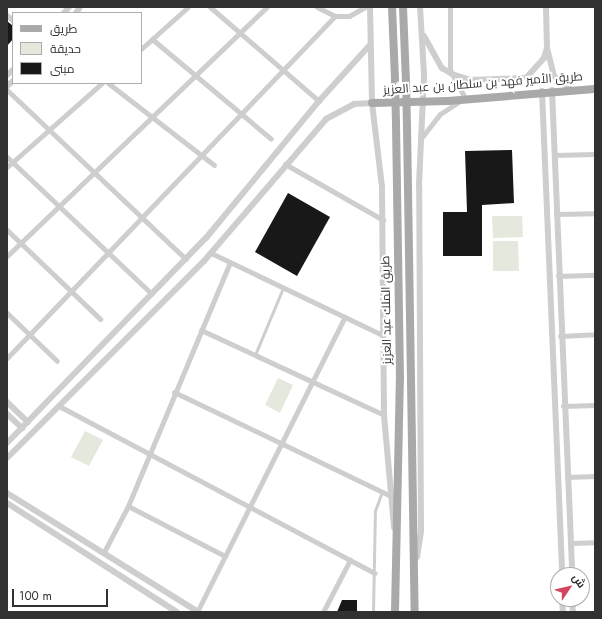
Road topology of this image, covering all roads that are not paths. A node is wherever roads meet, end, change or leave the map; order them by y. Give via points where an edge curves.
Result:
1 (188, 7) edge
2 (210, 7) edge
3 (267, 7) edge
4 (317, 7) edge
5 (365, 7) edge
6 (370, 7) edge
7 (392, 7) edge
8 (403, 7) edge
9 (420, 7) edge
10 (450, 7) edge
11 (546, 7) edge
12 (335, 16) junction
13 (422, 30) junction
14 (240, 33) junction
15 (152, 39) junction
16 (370, 45) junction
17 (142, 48) edge
18 (547, 48) junction
19 (283, 70) junction
20 (452, 74) junction
21 (196, 76) junction
22 (101, 84) edge
23 (109, 84) edge
24 (595, 89) edge
25 (7, 90) edge
26 (552, 90) junction
27 (571, 90) junction
28 (542, 91) junction
29 (465, 98) junction
30 (319, 101) junction
31 (422, 102) junction
32 (372, 103) junction
33 (241, 114) junction
34 (152, 117) junction
35 (49, 130) junction
36 (271, 139) dead end
37 (421, 139) junction
38 (595, 154) edge
39 (201, 155) junction
40 (554, 155) junction
41 (7, 157) edge
42 (12, 162) junction
43 (285, 164) junction
44 (214, 165) dead end
45 (7, 167) edge
46 (95, 173) junction
47 (60, 206) junction
48 (595, 213) edge
49 (556, 214) junction
50 (142, 217) junction
51 (383, 220) junction
52 (7, 230) edge
53 (21, 243) junction
54 (108, 252) junction
55 (211, 253) junction
56 (7, 256) edge
57 (186, 259) junction
58 (230, 262) junction
59 (595, 274) edge
60 (558, 276) junction
61 (283, 288) junction
62 (71, 291) junction
63 (152, 294) junction
64 (7, 313) edge
65 (345, 317) junction
66 (100, 319) dead end
67 (201, 330) junction
68 (29, 334) junction
69 (595, 334) edge
70 (382, 335) junction
71 (560, 336) junction
72 (255, 354) junction
73 (7, 358) edge
74 (57, 361) dead end
75 (312, 382) junction
76 (174, 392) junction
77 (7, 402) edge
78 (595, 405) edge
79 (59, 406) junction
80 (563, 406) junction
81 (7, 414) edge
82 (384, 415) junction
83 (28, 422) junction
84 (22, 428) junction
85 (7, 443) edge
86 (281, 445) junction
87 (149, 455) junction
88 (7, 458) edge
89 (595, 476) edge
90 (567, 477) junction
91 (382, 492) junction
92 (7, 493) edge
93 (391, 496) junction
94 (7, 503) edge
95 (128, 506) junction
96 (249, 508) junction
97 (595, 542) edge
98 (571, 543) junction
99 (104, 552) junction
100 (398, 555) junction
101 (225, 556) junction
102 (350, 560) junction
103 (415, 566) junction
104 (562, 567) edge
105 (572, 567) edge
106 (375, 573) junction
107 (177, 612) edge
108 (197, 612) edge
109 (324, 612) edge
110 (373, 612) edge
111 (395, 612) edge
112 (415, 612) edge

1 - 15 street
2 - 14 street
3 - 14 street
4 - 12 street
5 - 12 street via 349,16
6 - 16 street
7 - 100 main road, طريق الملك عبد العزيز, bridge via 400,379
8 - 103 main road, bridge
9 - 13 street
10 - 20 street
11 - 18 street
12 - 19 street
13 - 20 street via 442,68
13 - 31 street
14 - 19 street
14 - 21 street
15 - 17 street
15 - 21 street
16 - 30 street
16 - 32 street
18 - 20 street via 544,58 526,78 470,80
18 - 27 street via 554,76
19 - 30 street
19 - 33 street
20 - 29 street
21 - 33 street
21 - 34 street
22 - 35 street
23 - 34 street
24 - 27 main road, طريق الأمير فهد بن سلطان بن عبد العزيز
25 - 35 street
26 - 27 main road, طريق الأمير فهد بن سلطان بن عبد العزيز
26 - 28 main road, طريق الأمير فهد بن سلطان بن عبد العزيز
26 - 40 street
28 - 29 main road, طريق الأمير فهد بن سلطان بن عبد العزيز
28 - 104 street
29 - 31 main road, طريق الأمير فهد بن سلطان بن عبد العزيز
29 - 37 street via 428,125
30 - 57 street
31 - 32 main road, طريق الأمير فهد بن سلطان بن عبد العزيز
31 - 37 street
32 - 43 street via 354,104 326,119
32 - 51 street
33 - 36 street
33 - 39 street
34 - 39 street
34 - 46 street
35 - 42 street
35 - 46 street
37 - 103 street via 421,531
38 - 40 street
39 - 44 street
39 - 50 street
40 - 49 street
41 - 42 street
42 - 45 street
42 - 47 street
43 - 51 street
43 - 55 street
46 - 47 street
46 - 50 street
47 - 53 street
47 - 54 street
48 - 49 street
49 - 60 street
50 - 54 street
50 - 57 street
51 - 70 street
52 - 53 street
53 - 56 street
53 - 62 street
54 - 62 street
54 - 63 street
55 - 58 street
55 - 79 street
57 - 63 street
58 - 61 street
58 - 67 street
59 - 60 street
60 - 71 street
61 - 65 street
61 - 72 lane
62 - 66 street
62 - 68 street
63 - 83 street
64 - 68 street
65 - 70 street
65 - 75 street
67 - 72 street
67 - 76 street
68 - 73 street
68 - 74 street
69 - 71 street
70 - 82 street
71 - 80 street
72 - 75 street
75 - 82 street
75 - 86 street
76 - 86 street
76 - 87 street
77 - 83 street
78 - 80 street
79 - 87 street
79 - 88 street
80 - 90 street
81 - 84 street
82 - 93 street
83 - 84 street
84 - 85 street
86 - 91 street
86 - 96 street
87 - 95 street
87 - 96 street
89 - 90 street
90 - 98 street
91 - 93 street
91 - 106 lane via 375,510
92 - 99 street
93 - 100 street
94 - 107 street
95 - 99 street
95 - 101 street
96 - 101 street
96 - 102 street
97 - 98 street
98 - 105 street
99 - 108 street
100 - 111 main road, طريق الملك عبد العزيز
101 - 108 street
102 - 106 street
102 - 109 street
103 - 112 main road
106 - 110 lane

